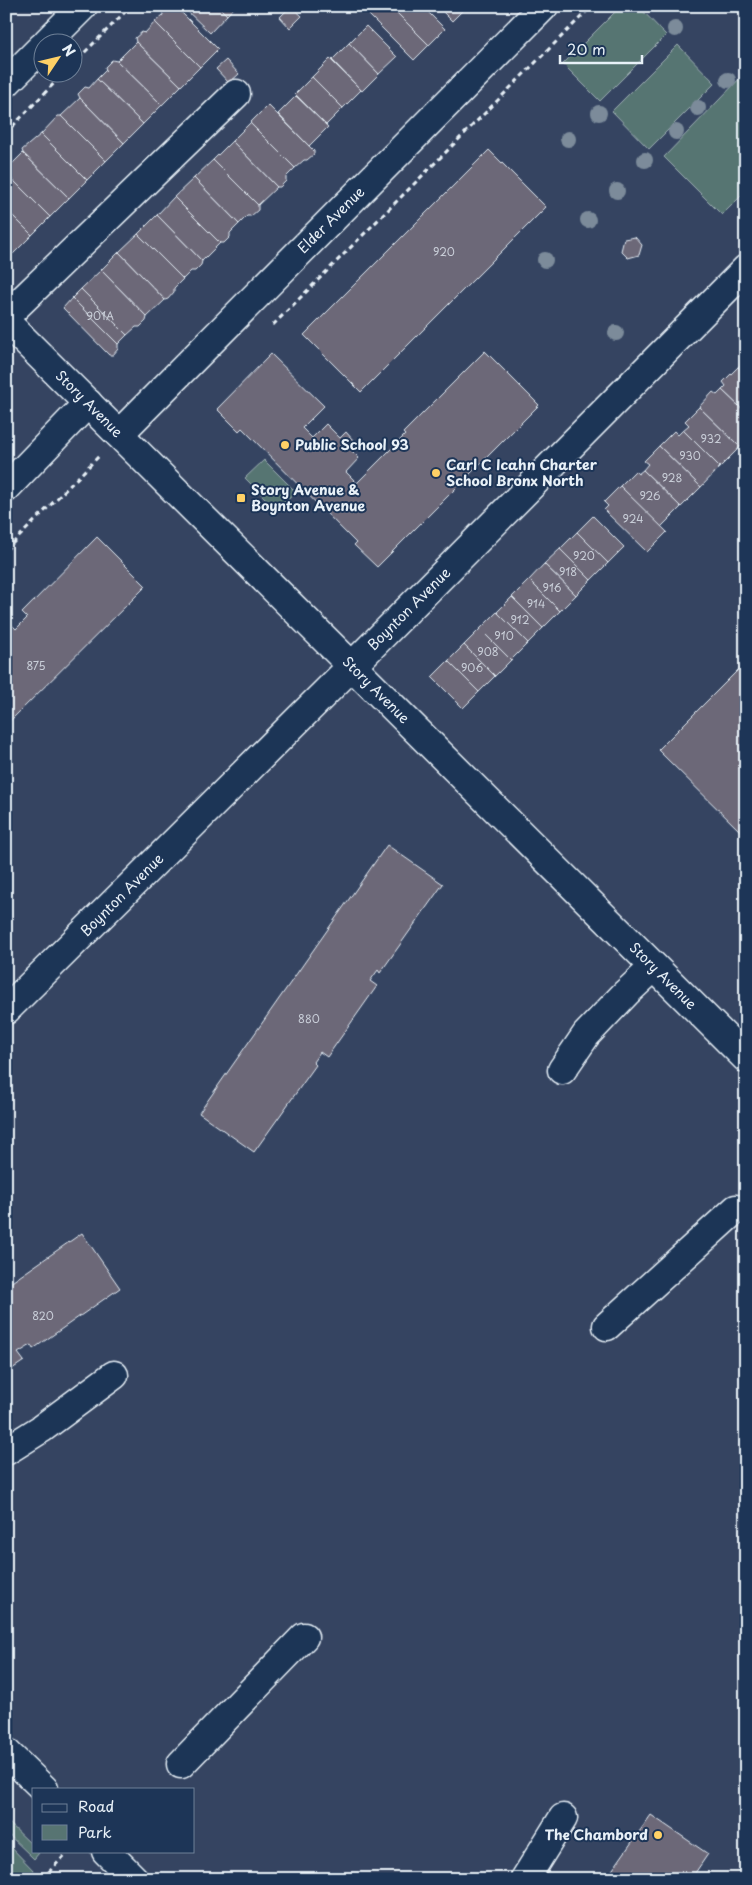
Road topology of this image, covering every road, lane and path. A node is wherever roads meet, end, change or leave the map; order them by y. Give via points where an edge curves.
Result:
1 (83, 6) edge
2 (131, 6) edge
3 (544, 6) edge
4 (592, 6) edge
5 (57, 32) edge
6 (82, 55) edge
7 (32, 57) edge
8 (55, 82) edge
9 (6, 83) edge
10 (236, 94) dead end
11 (6, 133) edge
12 (746, 269) edge
13 (6, 316) edge
14 (6, 322) edge
15 (273, 325) dead end
16 (88, 403) junction
17 (119, 434) junction
18 (6, 488) edge
19 (6, 550) edge
20 (352, 666) junction
21 (654, 966) junction
22 (6, 1010) edge
23 (746, 1058) edge
24 (562, 1070) dead end
25 (736, 1209) dead end
26 (607, 1326) dead end
27 (114, 1375) dead end
28 (6, 1451) edge
29 (304, 1636) dead end
30 (6, 1752) edge
31 (181, 1764) dead end
32 (43, 1788) edge
33 (563, 1818) dead end
34 (68, 1852) edge
35 (107, 1852) edge
36 (42, 1879) edge
37 (134, 1879) edge
38 (525, 1879) edge

1 - 5 street
2 - 6 path
3 - 17 street, Elder Avenue
4 - 15 path
7 - 9 street
8 - 11 path
10 - 13 street
12 - 20 street, Boynton Avenue
14 - 16 street, Story Avenue
16 - 17 street, Story Avenue
16 - 18 street
17 - 19 path
17 - 20 street, Story Avenue
20 - 21 street, Story Avenue
20 - 22 street, Boynton Avenue
21 - 23 street, Story Avenue
21 - 24 street via 586,1036
25 - 26 street
27 - 28 street
29 - 31 street
30 - 32 street
33 - 38 street
34 - 36 path
35 - 37 street

